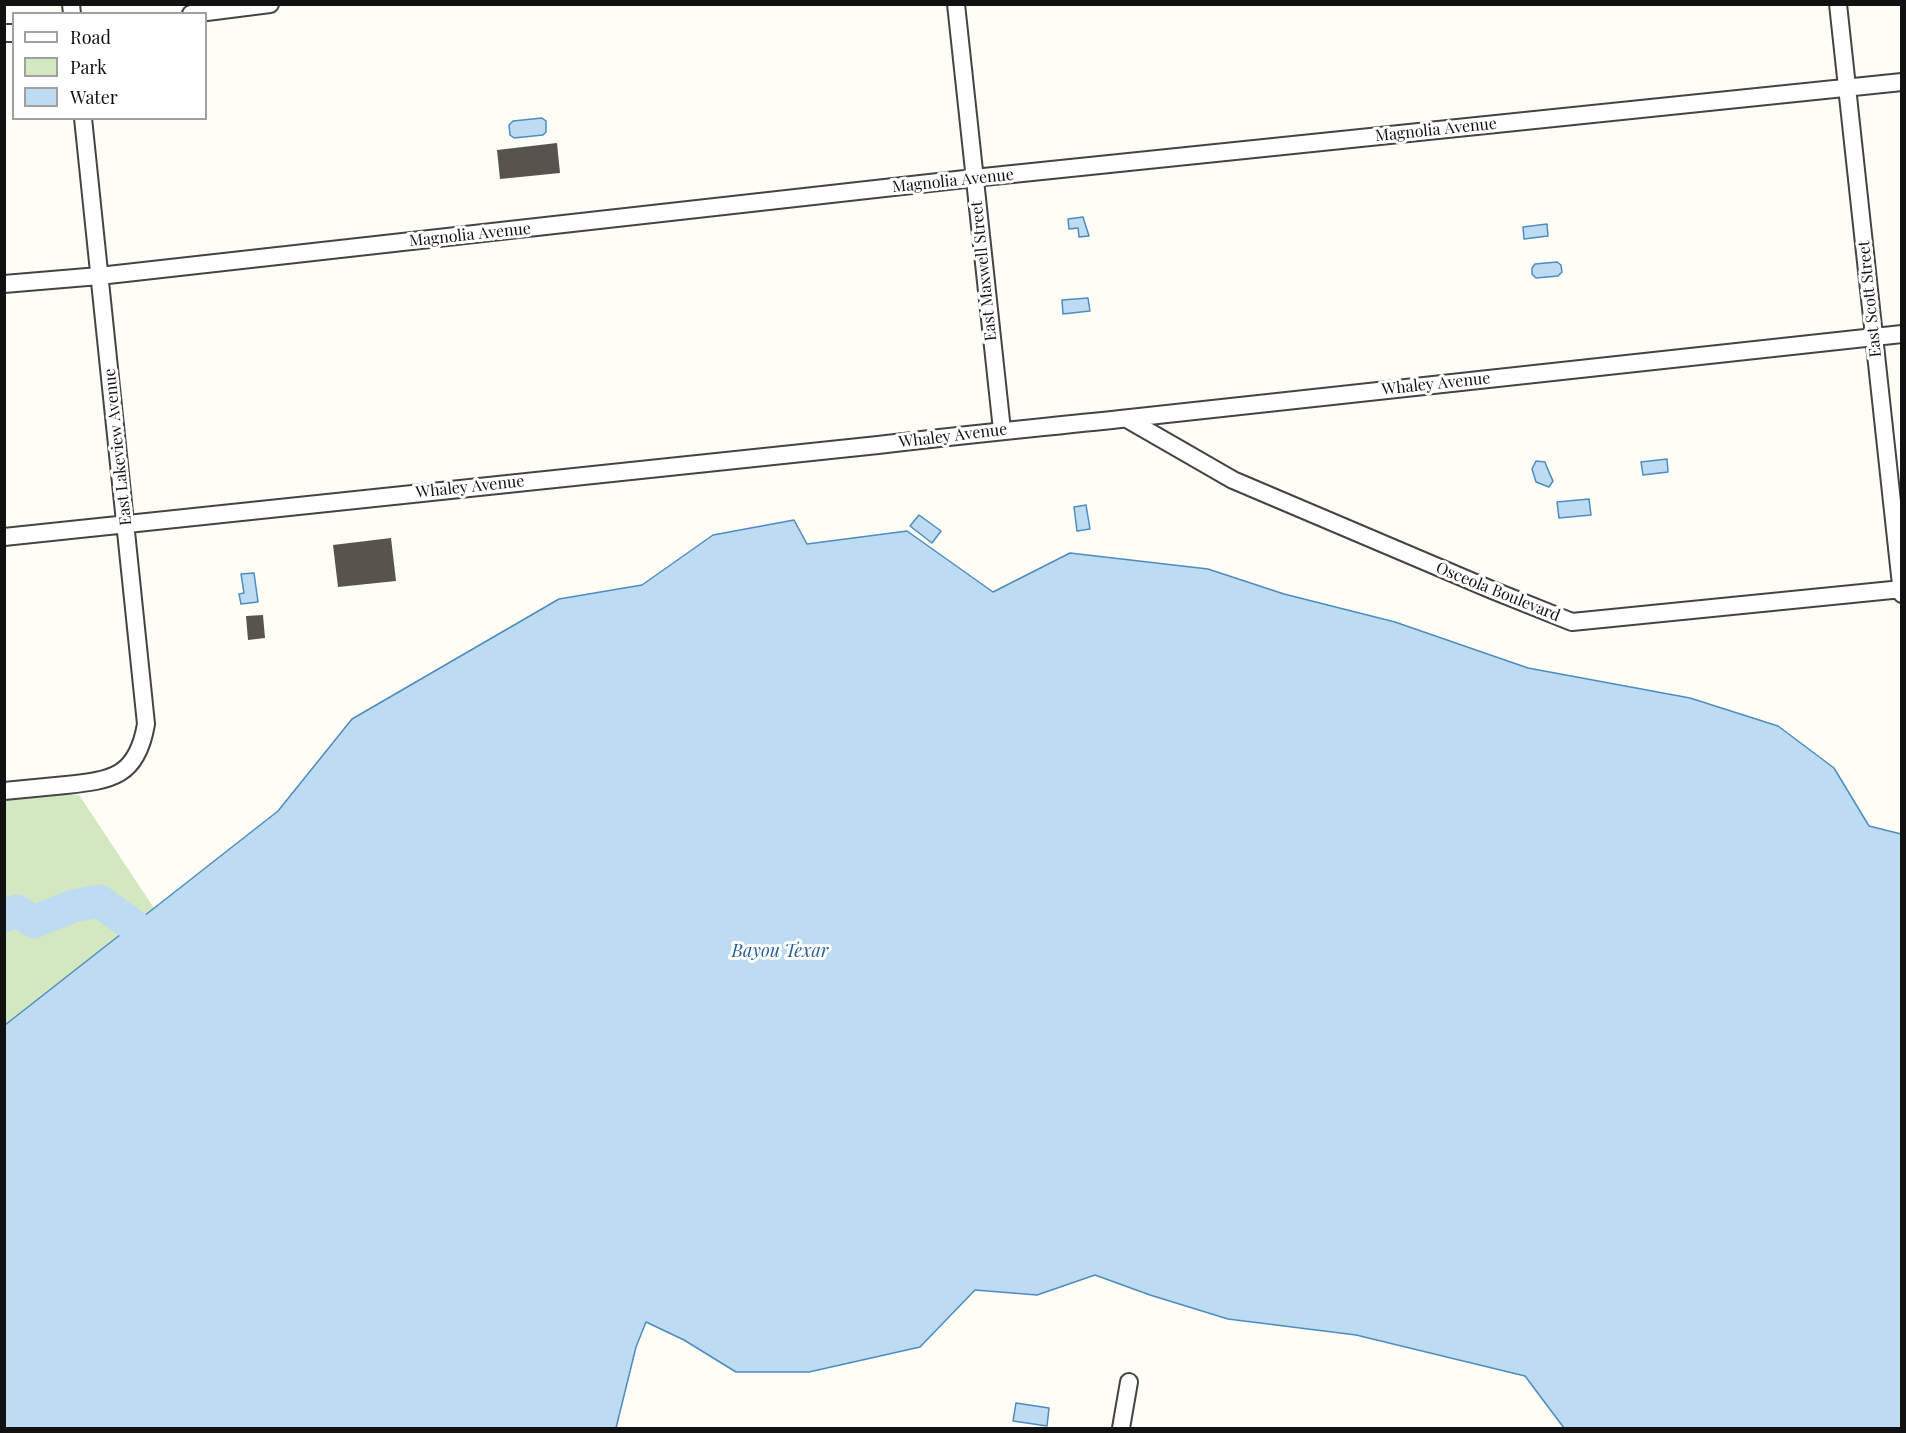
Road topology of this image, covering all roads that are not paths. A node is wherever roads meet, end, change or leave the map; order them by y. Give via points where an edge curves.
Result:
1 (270, 4) edge
2 (956, 4) edge
3 (1838, 4) edge
4 (207, 12) edge
5 (1902, 82) edge
6 (1847, 88) junction
7 (83, 120) edge
8 (974, 178) junction
9 (99, 276) junction
10 (4, 284) edge
11 (1902, 334) edge
12 (1874, 337) junction
13 (1127, 418) junction
14 (1002, 430) junction
15 (126, 524) junction
16 (4, 537) edge
17 (1901, 589) edge
18 (1902, 594) edge
19 (4, 791) edge
20 (1129, 1382) dead end
21 (1121, 1428) edge

1 - 4 street
2 - 8 street, East Maxwell Street
3 - 6 street, East Scott Street
5 - 6 street, Magnolia Avenue
6 - 8 street, Magnolia Avenue
6 - 12 street, East Scott Street
7 - 9 street, East Lakeview Avenue
8 - 9 street, Magnolia Avenue
8 - 14 street, East Maxwell Street
9 - 10 street, Magnolia Avenue
9 - 15 street, East Lakeview Avenue
11 - 12 street, Whaley Avenue
12 - 13 street, Whaley Avenue
12 - 17 street, East Scott Street
13 - 14 street, Whaley Avenue
13 - 17 street, Osceola Boulevard via 1233,480 1572,622
14 - 15 street, Whaley Avenue
15 - 16 street, Whaley Avenue
15 - 19 street, East Lakeview Avenue via 146,724 143,741 124,769 102,781
17 - 18 street, East Scott Street
20 - 21 street

